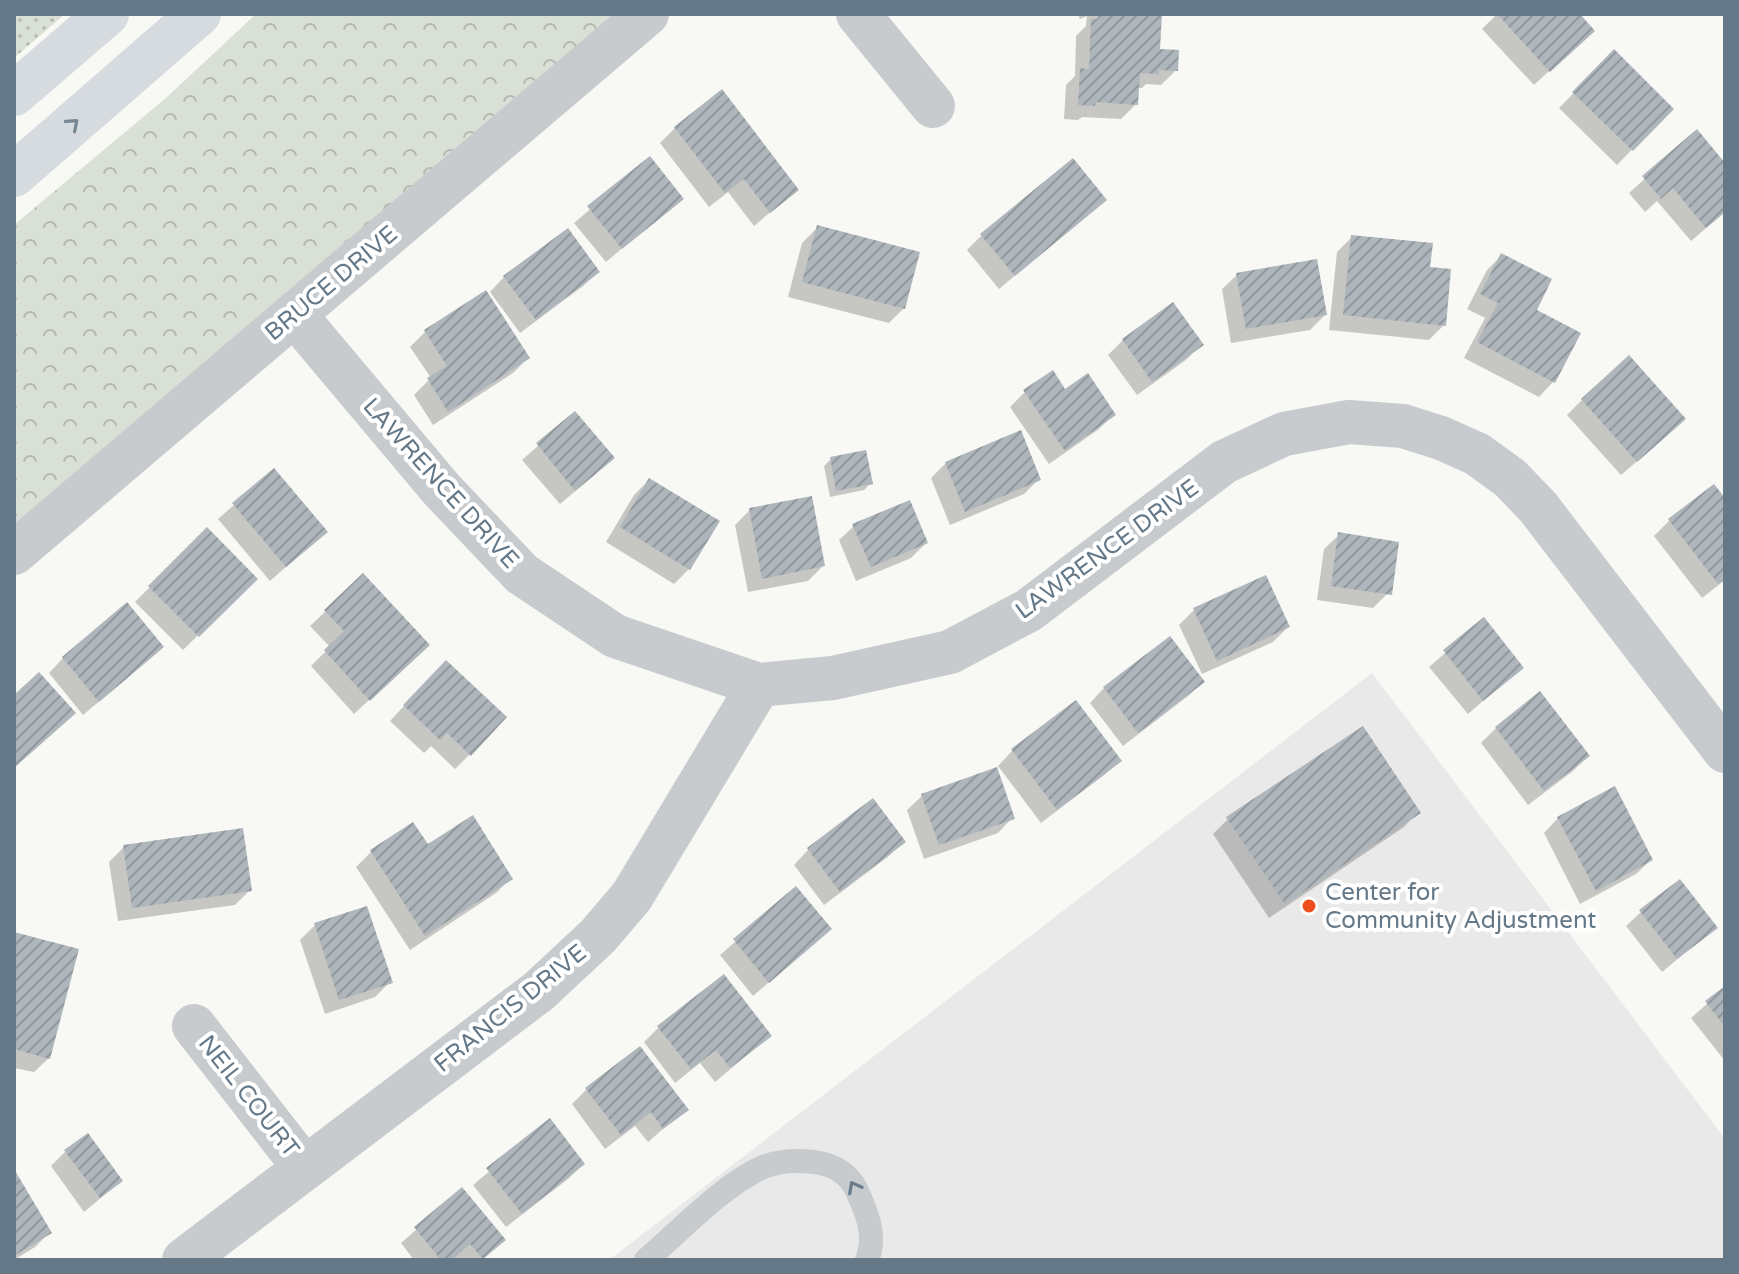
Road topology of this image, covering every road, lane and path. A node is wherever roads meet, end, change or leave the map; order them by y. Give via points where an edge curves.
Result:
1 (107, 14) edge
2 (199, 14) edge
3 (647, 14) edge
4 (858, 14) edge
5 (14, 94) edge
6 (933, 106) dead end
7 (14, 175) edge
8 (294, 314) junction
9 (14, 553) edge
10 (759, 685) junction
11 (1718, 728) edge
12 (194, 1026) dead end
13 (304, 1167) junction
14 (184, 1260) edge
15 (646, 1260) edge
16 (867, 1260) edge

1 - 5 highway
7 -> 2 highway
3 - 8 street, BRUCE DRIVE
4 - 6 street
8 - 9 street, BRUCE DRIVE
8 - 10 street, LAWRENCE DRIVE via 442,490 522,574 615,636
10 - 11 street, LAWRENCE DRIVE via 833,678 950,652 1029,610 1224,462 1284,434 1349,422 1403,426 1441,438 1477,454 1510,478
10 - 13 street, FRANCIS DRIVE via 632,896 598,936 539,991
12 - 13 street, NEIL COURT
13 - 14 street, FRANCIS DRIVE
16 -> 15 lane via 873,1246 867,1213 850,1176 825,1164 792,1159 765,1166 735,1184

